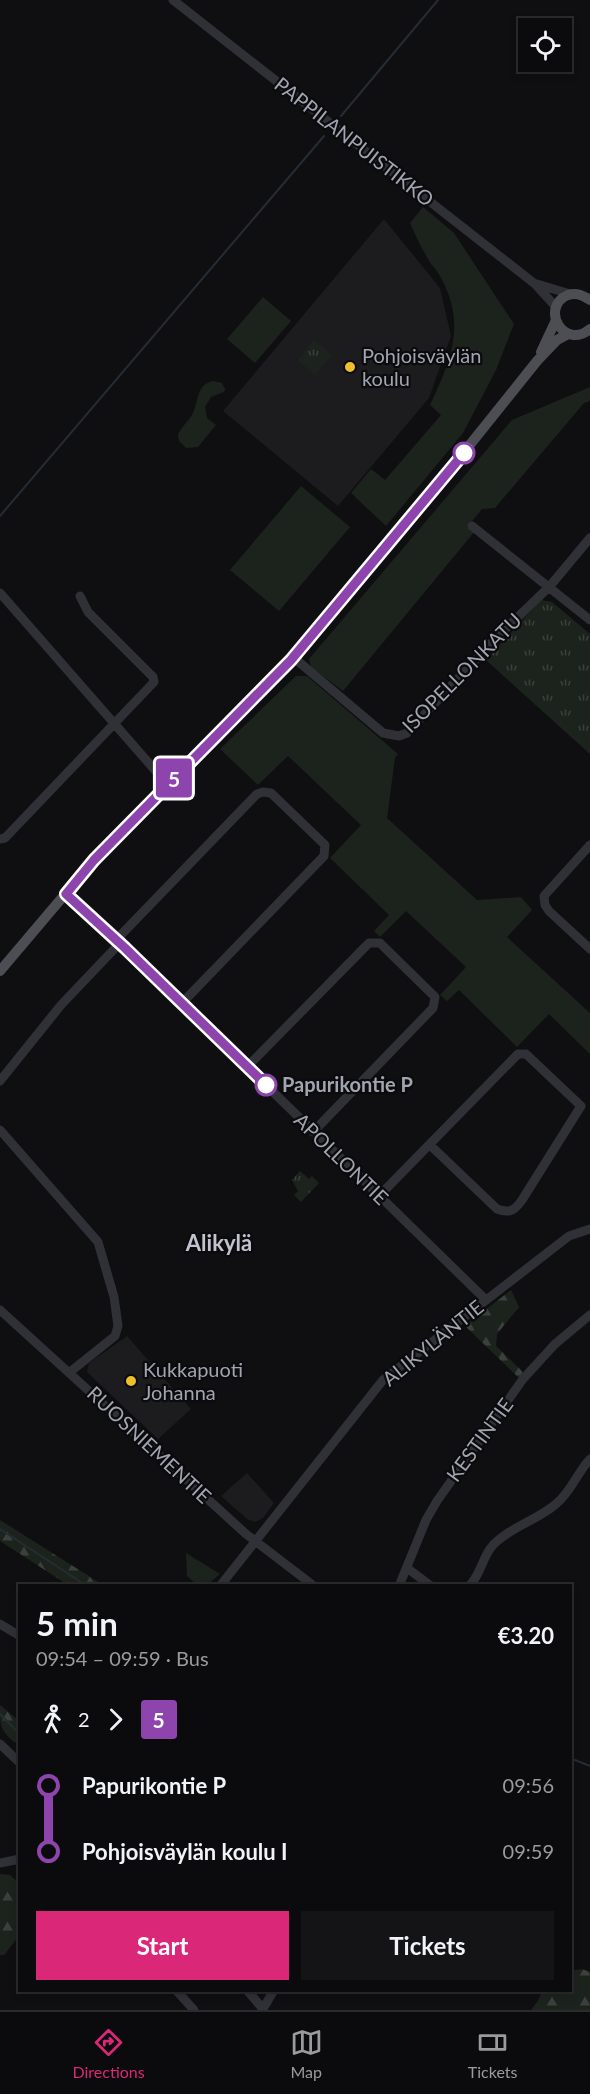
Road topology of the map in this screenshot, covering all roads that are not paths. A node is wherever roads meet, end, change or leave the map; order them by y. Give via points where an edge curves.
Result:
1 (173, 0) edge
2 (535, 284) junction
3 (570, 294) junction
4 (588, 294) edge
5 (556, 307) junction
6 (556, 320) junction
7 (568, 334) junction
8 (587, 334) edge
9 (537, 361) junction
10 (472, 526) dead end
11 (590, 538) edge
12 (550, 586) junction
13 (0, 592) edge
14 (80, 596) dead end
15 (590, 620) edge
16 (293, 657) junction
17 (115, 724) junction
18 (168, 785) junction
19 (0, 839) edge
20 (590, 845) edge
21 (66, 894) junction
22 (118, 942) junction
23 (590, 950) edge
24 (0, 971) edge
25 (182, 1003) junction
26 (247, 1067) junction
27 (0, 1080) edge
28 (0, 1130) edge
29 (313, 1132) junction
30 (430, 1145) junction
31 (379, 1196) junction
32 (590, 1229) edge
33 (485, 1299) junction
34 (0, 1310) edge
35 (590, 1315) edge
36 (70, 1372) junction
37 (590, 1459) edge
38 (256, 1542) junction
39 (407, 1568) junction
40 (222, 1584) edge
41 (311, 1584) edge
42 (400, 1584) edge
43 (428, 1584) edge
44 (471, 1584) edge
45 (0, 1624) edge
46 (18, 1635) edge
47 (0, 1744) edge
48 (18, 1761) edge
49 (18, 1859) edge
50 (0, 1863) edge
51 (178, 1992) edge
52 (249, 1992) edge
53 (273, 1992) edge
54 (194, 2010) edge

1 - 2 street, PAPPILANPUISTIKKO
2 - 3 street, PAPPILANPUISTIKKO
2 - 5 street, PAPPILANPUISTIKKO
3 - 4 main road
3 - 5 main road
5 - 6 main road
6 - 7 main road
6 - 9 main road
7 - 8 main road
7 - 9 main road
9 - 16 main road
10 - 12 street
11 - 12 street, ISOPELLONKATU
12 - 15 street
12 - 16 street, ISOPELLONKATU via 399,736 383,733
13 - 17 street
14 - 17 street via 88,612 153,677 147,691
16 - 18 main road
17 - 18 street
17 - 19 street
18 - 21 main road
20 - 23 street via 544,896 549,911
21 - 22 street, APOLLONTIE
21 - 24 main road
22 - 25 street, APOLLONTIE
22 - 25 street via 257,794 272,793 325,845 324,856
22 - 27 street
25 - 26 street, APOLLONTIE
26 - 29 street, APOLLONTIE
26 - 29 street via 369,943 380,943 435,997 433,1008
28 - 36 street via 98,1242 114,1297 118,1326 115,1336
29 - 31 street, APOLLONTIE
30 - 30 street via 518,1054 526,1054 581,1106 522,1200 506,1212 497,1209
30 - 31 street
31 - 33 street, APOLLONTIE
32 - 33 street, ALIKYLÄNTIE via 569,1236
33 - 38 street, ALIKYLÄNTIE via 383,1380
34 - 36 street, RUOSNIEMENTIE
35 - 39 street, KESTINTIE via 555,1344 524,1379 437,1501
36 - 38 street, RUOSNIEMENTIE
37 - 44 street via 556,1504 517,1526 491,1547
38 - 40 street
38 - 41 street, RUOSNIEMENTIE
39 - 42 street, KESTINTIE
39 - 43 street
45 - 46 street
47 - 48 street
49 - 50 street
51 - 54 street
52 - 53 street via 263,2008

